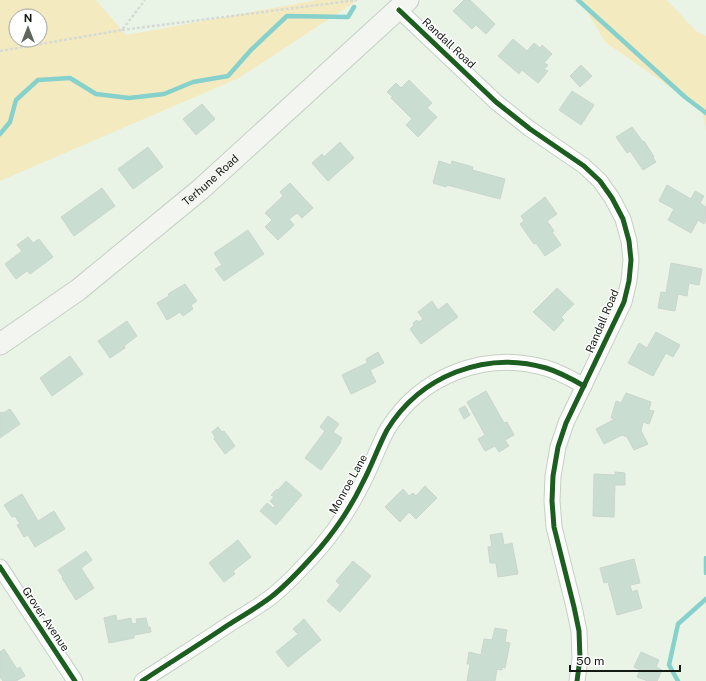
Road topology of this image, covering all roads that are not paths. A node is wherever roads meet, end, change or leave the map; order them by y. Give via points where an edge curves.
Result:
1 (403, 5) edge
2 (0, 344) edge
3 (584, 386) junction
4 (0, 567) edge
5 (75, 681) edge
6 (142, 681) edge
7 (577, 681) edge

1 - 2 street, Terhune Road via 201,189 78,290
1 - 3 street, Randall Road via 496,102 584,166 600,181 623,219 629,242 629,281 624,302
3 - 6 street, Monroe Lane via 546,368 497,362 453,372 434,382 400,412 387,431 363,483 343,516 321,547 294,576 271,597
3 - 7 street, Randall Road via 566,423 558,447 552,501 554,527 579,631 580,659
4 - 5 street, Grover Avenue

